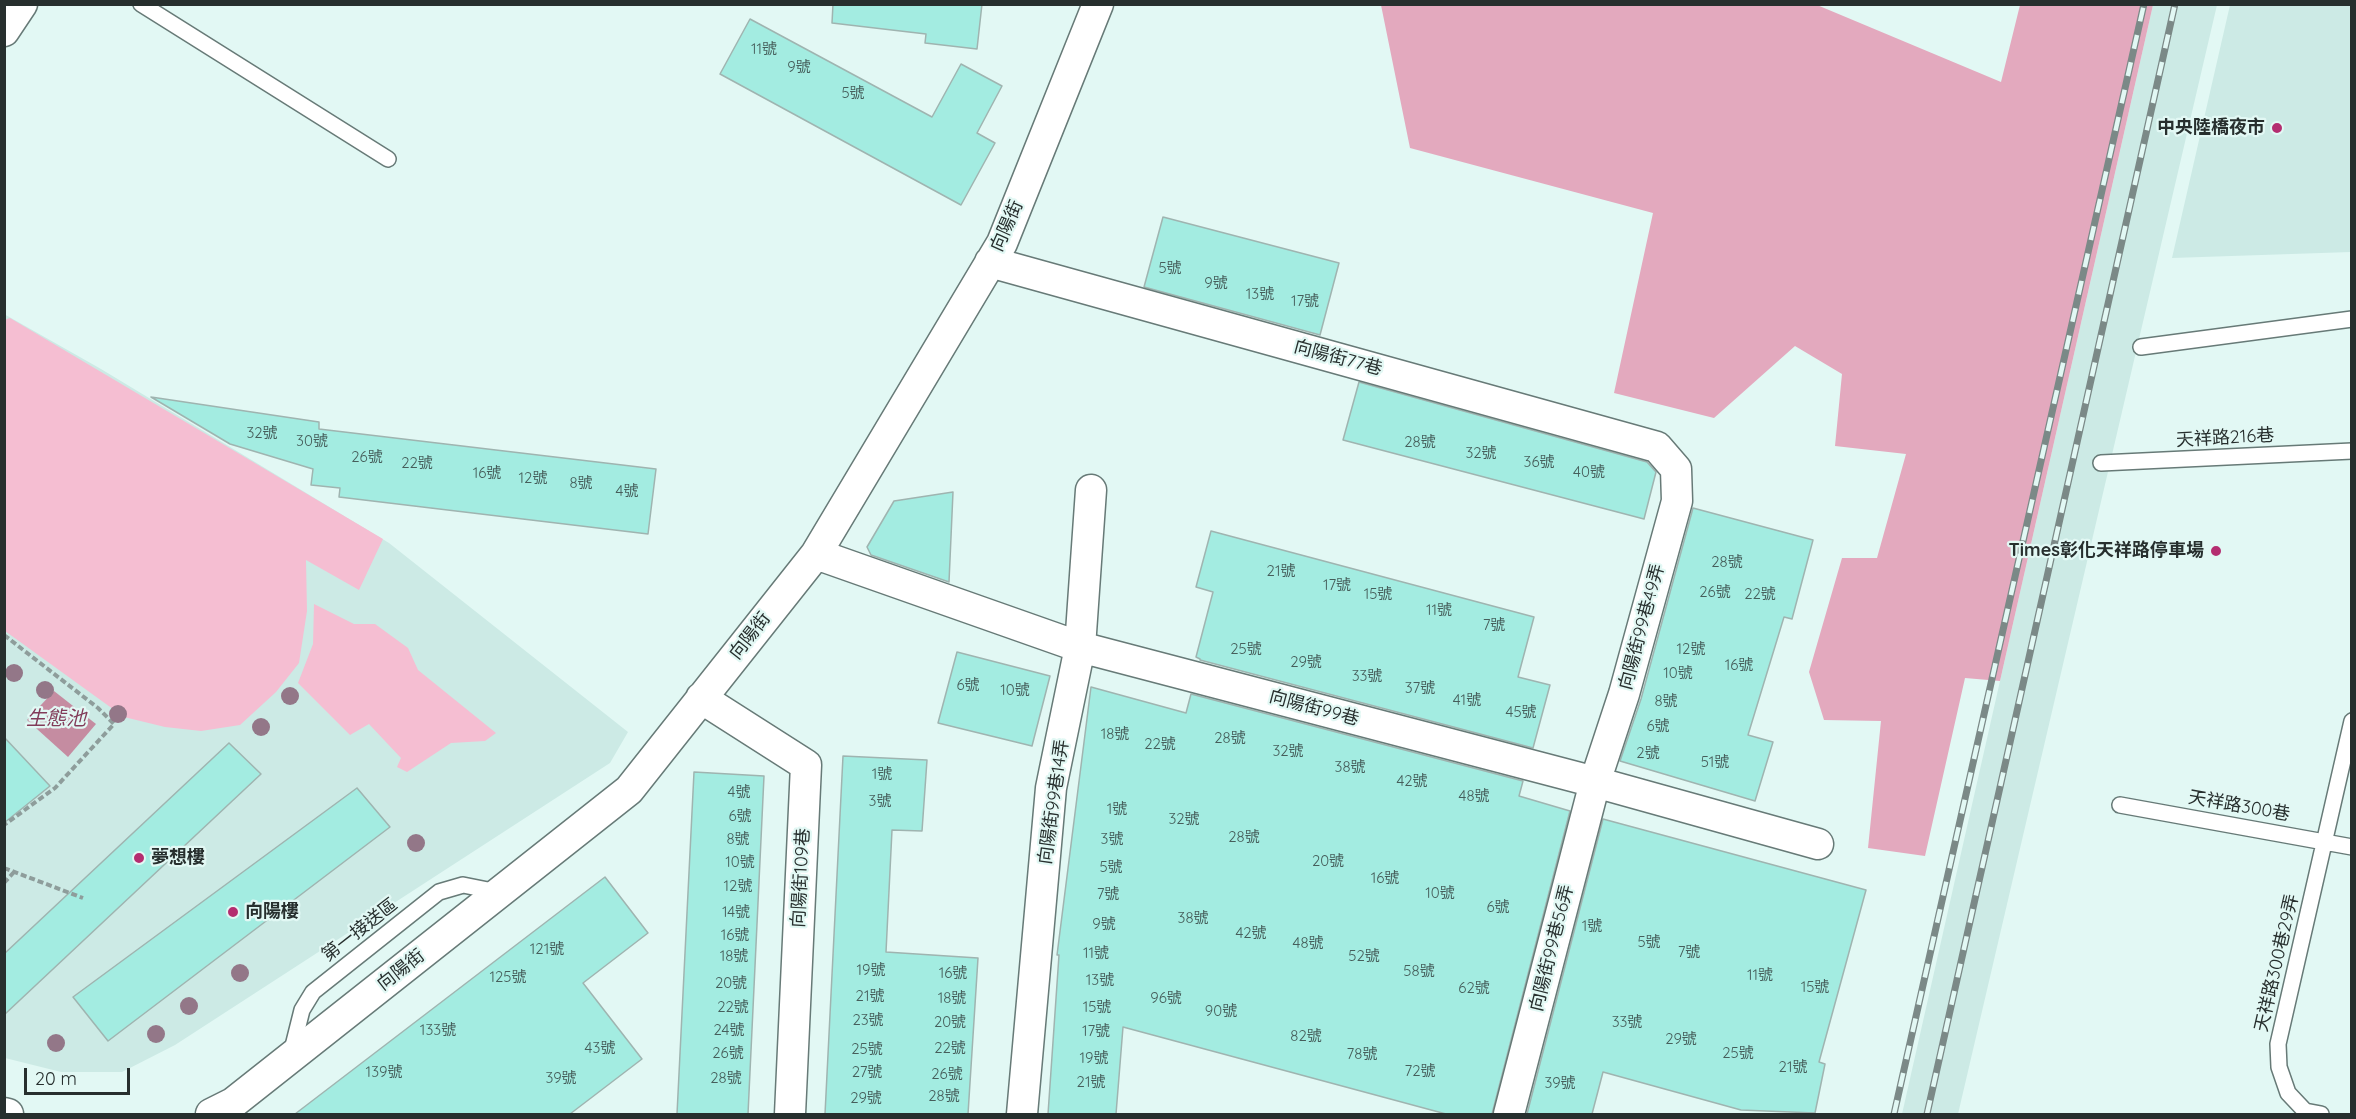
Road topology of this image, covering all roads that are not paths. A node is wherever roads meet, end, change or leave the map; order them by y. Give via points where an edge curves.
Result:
1 (22, 4) edge
2 (141, 4) edge
3 (1098, 4) edge
4 (4, 31) edge
5 (388, 159) dead end
6 (990, 262) junction
7 (2352, 319) edge
8 (2141, 347) dead end
9 (2352, 452) edge
10 (2101, 463) dead end
11 (1676, 469) joint
12 (1091, 490) dead end
13 (816, 554) junction
14 (1080, 647) junction
15 (701, 698) junction
16 (2352, 721) edge
17 (1595, 782) junction
18 (2120, 805) dead end
19 (2326, 841) junction
20 (1818, 844) dead end
21 (2352, 847) edge
22 (211, 1114) edge
23 (790, 1114) edge
24 (1022, 1114) edge
25 (1509, 1114) edge
26 (2321, 1114) edge

1 - 4 street
2 - 5 lane
3 - 6 street, 向陽街 via 1002,243
6 - 11 street, 向陽街77巷 via 1657,447
6 - 13 street, 向陽街
7 - 8 lane
9 - 10 lane, 天祥路216巷
11 - 17 street, 向陽街99巷49弄 via 1677,501 1624,694
12 - 14 street, 向陽街99巷14弄
13 - 14 street, 向陽街99巷
13 - 15 street, 向陽街
14 - 17 street, 向陽街99巷
14 - 24 street, 向陽街99巷14弄 via 1051,788
15 - 22 street, 向陽街 via 628,790 233,1103
15 - 23 street, 向陽街109巷 via 806,765
16 - 19 lane, 天祥路300巷29弄
17 - 20 street, 向陽街99巷
17 - 25 street, 向陽街99巷56弄
18 - 19 lane, 天祥路300巷
19 - 21 lane, 天祥路300巷
19 - 26 lane, 天祥路300巷29弄 via 2278,1044 2279,1067 2288,1093 2305,1111

